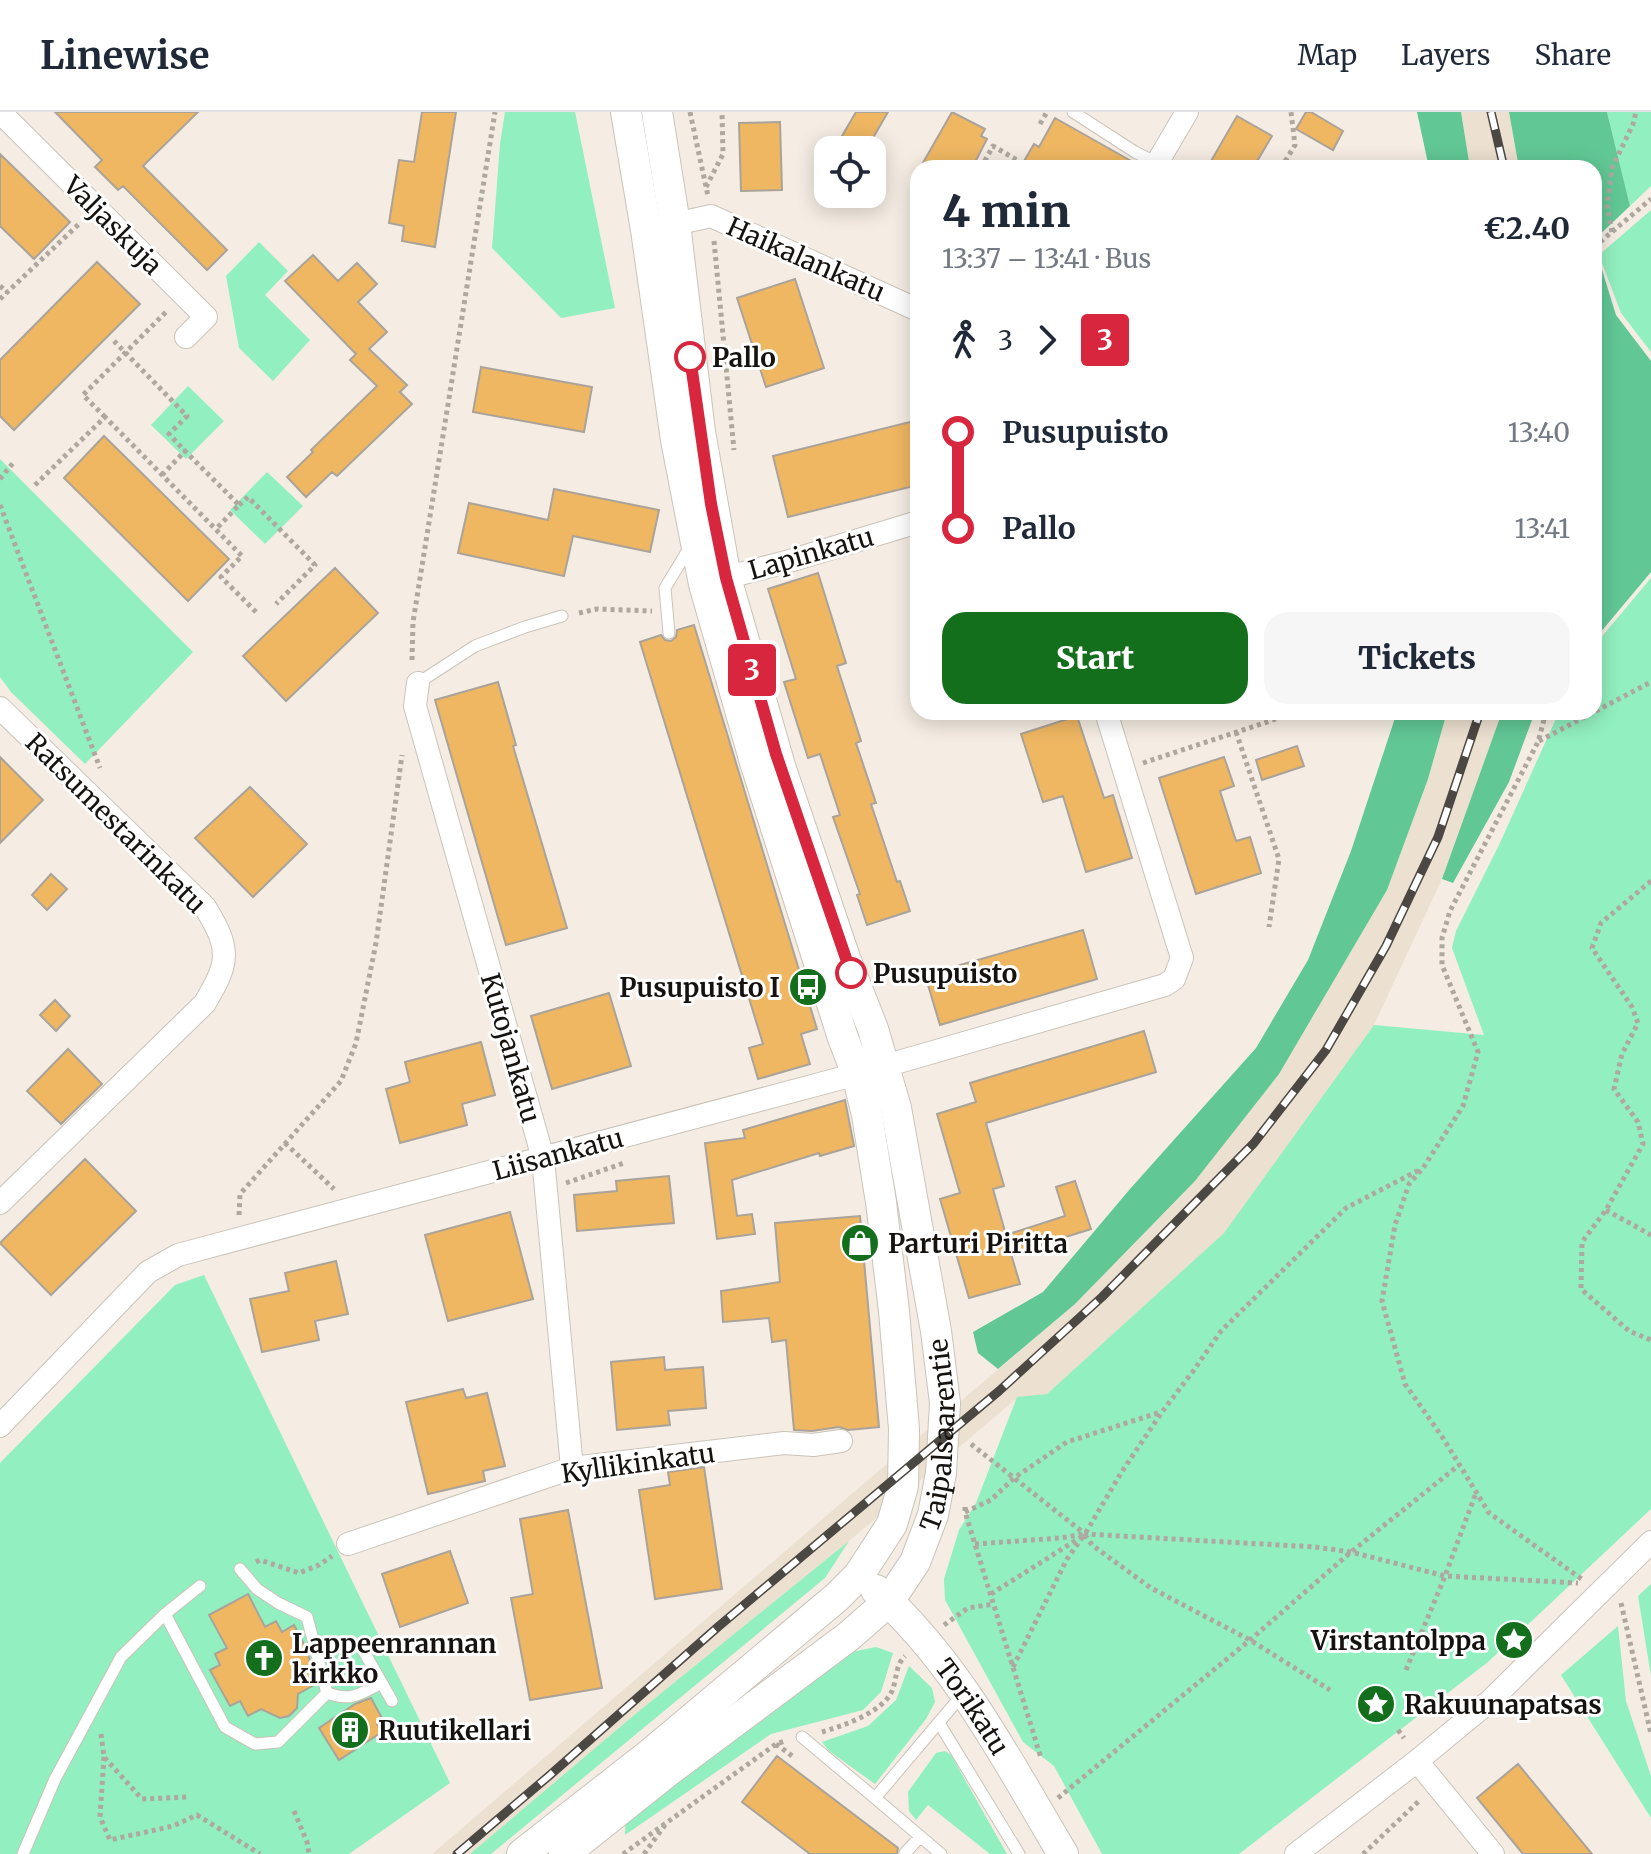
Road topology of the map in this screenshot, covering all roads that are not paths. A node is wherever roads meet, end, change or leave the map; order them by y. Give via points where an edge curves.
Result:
1 (0, 112) edge
2 (626, 112) edge
3 (657, 112) edge
4 (1073, 112) edge
5 (1187, 112) edge
6 (1147, 160) edge
7 (1158, 160) edge
8 (661, 227) junction
9 (910, 306) edge
10 (186, 337) dead end
11 (910, 524) edge
12 (695, 538) junction
13 (715, 581) junction
14 (562, 616) dead end
15 (669, 633) dead end
16 (418, 683) joint
17 (0, 708) edge
18 (1113, 720) edge
19 (871, 1071) junction
20 (543, 1158) junction
21 (0, 1203) edge
22 (0, 1426) edge
23 (841, 1441) dead end
24 (572, 1468) junction
25 (1651, 1542) edge
26 (348, 1544) road end
27 (240, 1569) road end
28 (859, 1575) junction
29 (200, 1586) dead end
30 (889, 1601) junction
31 (165, 1614) junction
32 (363, 1650) dead end
33 (382, 1683) junction
34 (965, 1692) junction
35 (327, 1693) junction
36 (392, 1701) dead end
37 (939, 1723) junction
38 (802, 1737) dead end
39 (1417, 1761) junction
40 (875, 1798) junction
41 (920, 1837) junction
42 (905, 1853) edge
43 (23, 1854) edge
44 (522, 1854) edge
45 (564, 1854) edge
46 (941, 1854) edge
47 (1019, 1854) edge
48 (1063, 1854) edge
49 (1296, 1854) edge
50 (1493, 1854) edge

1 - 10 street, Valjaskuja via 206,317
2 - 8 main road, Taipalsaarentie
3 - 8 main road, Taipalsaarentie
4 - 6 lane
5 - 7 street
8 - 9 street, Haikalankatu via 711,216
8 - 12 main road, Taipalsaarentie via 676,440
8 - 13 main road, Taipalsaarentie via 700,432
11 - 13 street, Lapinkatu
12 - 13 main road, Taipalsaarentie
12 - 15 lane via 665,588
13 - 19 main road, Taipalsaarentie via 873,1029
14 - 16 lane via 475,646
16 - 20 street, Kutojankatu via 415,706
17 - 21 street, Ratsumestarinkatu via 205,907 223,944 223,966 205,1003
18 - 19 street, Liisankatu via 1123,769 1182,958 1174,979
19 - 20 street, Liisankatu
19 - 28 main road, Taipalsaarentie via 867,1115 894,1311 903,1486 892,1524
19 - 30 main road, Taipalsaarentie via 896,1108 945,1403 933,1515 915,1562
20 - 22 street, Liisankatu via 178,1255 148,1272
20 - 24 street, Kutojankatu
23 - 24 street, Kyllikinkatu
24 - 26 street, Kyllikinkatu
25 - 39 street via 1491,1700
27 - 35 lane via 257,1589 307,1617
28 - 30 main road, Torikatu
28 - 44 main road, Taipalsaarentie via 650,1754
29 - 31 lane
30 - 34 main road, Torikatu
30 - 45 main road, Taipalsaarentie
31 - 35 lane via 225,1727 255,1744 278,1742
31 - 43 lane via 121,1657 55,1779
32 - 33 lane
33 - 35 lane via 355,1696
33 - 36 lane
34 - 37 lane
34 - 48 main road, Torikatu
37 - 40 lane
37 - 47 lane
38 - 40 lane
39 - 49 street
39 - 50 street
40 - 41 lane
41 - 42 lane
41 - 46 lane

